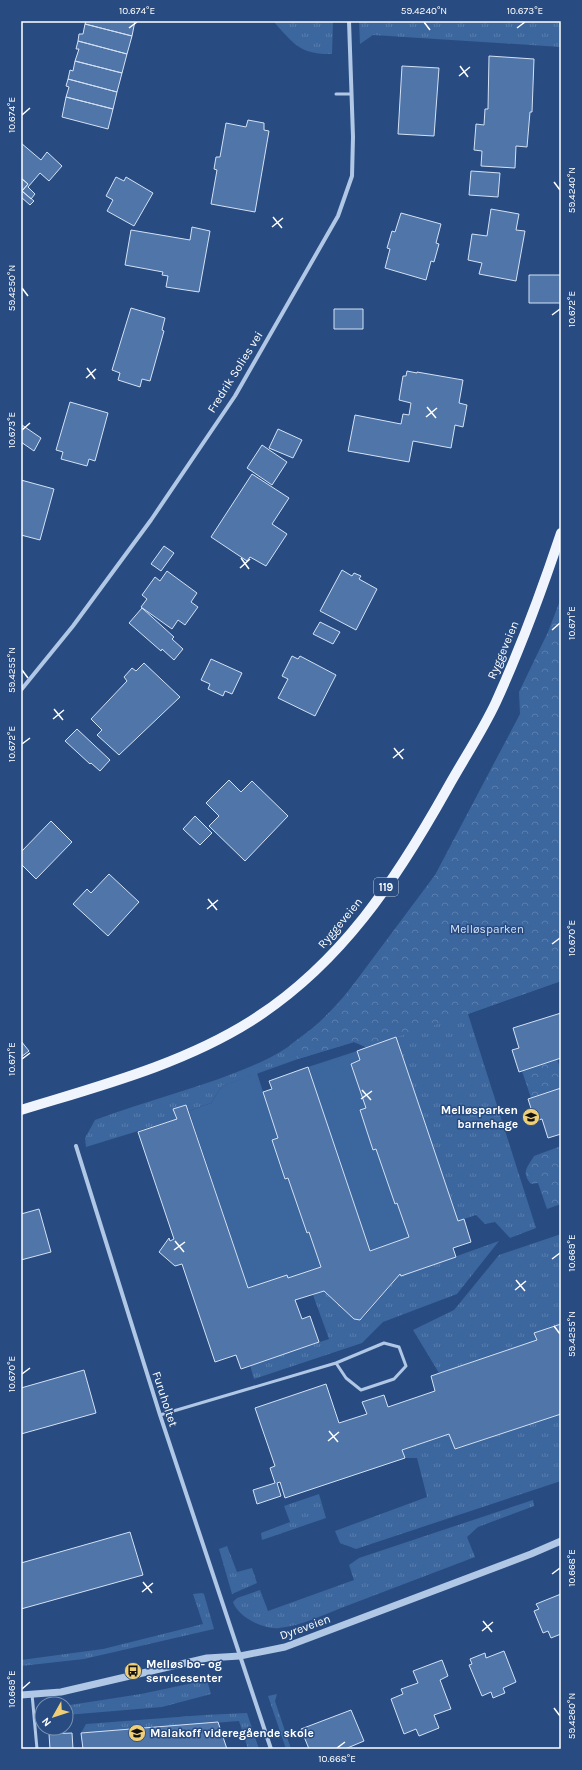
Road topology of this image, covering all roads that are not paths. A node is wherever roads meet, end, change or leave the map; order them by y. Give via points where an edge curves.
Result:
1 (349, 21) edge
2 (336, 94) dead end
3 (350, 94) junction
4 (561, 533) edge
5 (21, 690) edge
6 (21, 1110) edge
7 (76, 1146) dead end
8 (336, 1363) junction
9 (160, 1415) junction
10 (561, 1541) edge
11 (240, 1656) junction
12 (32, 1694) junction
13 (21, 1695) edge
14 (37, 1749) edge
15 (271, 1749) edge

1 - 3 street, Fredrik Solies vei
2 - 3 lane
3 - 5 street, Fredrik Solies vei via 352,176 338,216 235,396 147,526 73,626
4 - 6 main road, Ryggeveien / 119 via 542,591 495,703 426,826 384,891 346,941 284,998 220,1040 177,1060
7 - 9 street, Furuholtet
8 - 8 lane via 384,1343 399,1347 406,1366 394,1379 361,1390 346,1378
8 - 9 lane
9 - 11 street, Furuholtet
10 - 11 street, Dyreveien via 286,1647
11 - 12 street, Dyreveien via 207,1658 61,1692
11 - 15 street, Furuholtet
12 - 13 street, Dyreveien
12 - 14 lane

